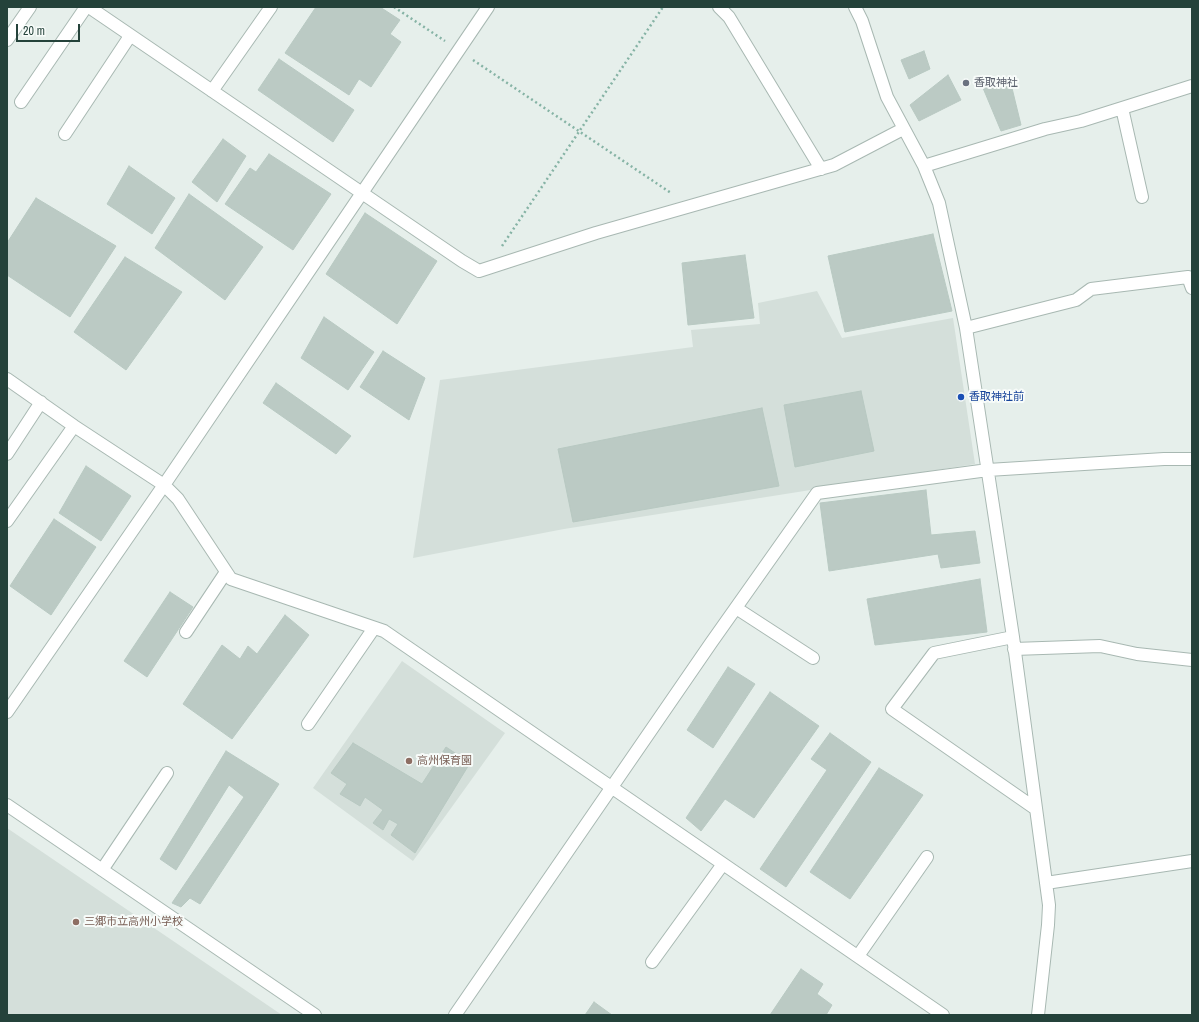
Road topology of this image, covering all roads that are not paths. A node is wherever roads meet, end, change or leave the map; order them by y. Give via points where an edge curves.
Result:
1 (30, 7) edge
2 (87, 7) edge
3 (271, 7) edge
4 (488, 7) edge
5 (719, 7) edge
6 (855, 7) edge
7 (130, 36) junction
8 (7, 40) edge
9 (1192, 86) edge
10 (212, 91) junction
11 (21, 102) dead end
12 (1122, 108) junction
13 (903, 128) junction
14 (65, 134) dead end
15 (924, 166) junction
16 (821, 169) junction
17 (362, 193) junction
18 (1142, 197) dead end
19 (1192, 288) edge
20 (966, 328) junction
21 (7, 379) edge
22 (41, 402) junction
23 (74, 426) junction
24 (7, 454) edge
25 (1192, 459) edge
26 (988, 470) junction
27 (164, 485) junction
28 (7, 521) edge
29 (226, 572) junction
30 (736, 608) junction
31 (374, 628) junction
32 (186, 632) dead end
33 (1013, 643) junction
34 (813, 658) dead end
35 (1192, 660) edge
36 (7, 712) edge
37 (308, 724) dead end
38 (167, 773) dead end
39 (612, 788) junction
40 (7, 805) edge
41 (1036, 808) junction
42 (927, 857) dead end
43 (1192, 861) edge
44 (723, 864) junction
45 (102, 870) junction
46 (1046, 883) junction
47 (858, 956) junction
48 (652, 962) dead end
49 (315, 1015) edge
50 (455, 1015) edge
51 (943, 1015) edge
52 (1038, 1015) edge

1 - 8 street
2 - 7 street
2 - 11 street
3 - 10 street
4 - 17 street
5 - 16 street via 729,17
6 - 13 street via 887,97
7 - 10 street
7 - 14 street
9 - 12 street
10 - 17 street
12 - 15 street
12 - 18 street
13 - 15 street
13 - 16 street via 834,165
15 - 20 street via 939,204
16 - 17 street via 596,233 479,271
17 - 27 street
19 - 20 street via 1188,277 1091,289 1076,300
20 - 26 street
21 - 22 street
22 - 23 street
22 - 24 street
23 - 27 street
23 - 28 street
25 - 26 street
26 - 30 street via 817,492
26 - 33 street
27 - 29 street via 178,499
27 - 36 street
29 - 31 street via 231,579
29 - 32 street
30 - 34 street
30 - 39 street
31 - 37 street
31 - 39 street via 384,631
33 - 35 street via 1100,646 1137,654
33 - 41 street
33 - 41 street via 934,653 892,709
38 - 45 street
39 - 44 street
39 - 50 street
40 - 45 street
41 - 46 street
42 - 47 street
43 - 46 street
44 - 47 street
44 - 48 street
45 - 49 street
46 - 52 street via 1048,926
47 - 51 street

